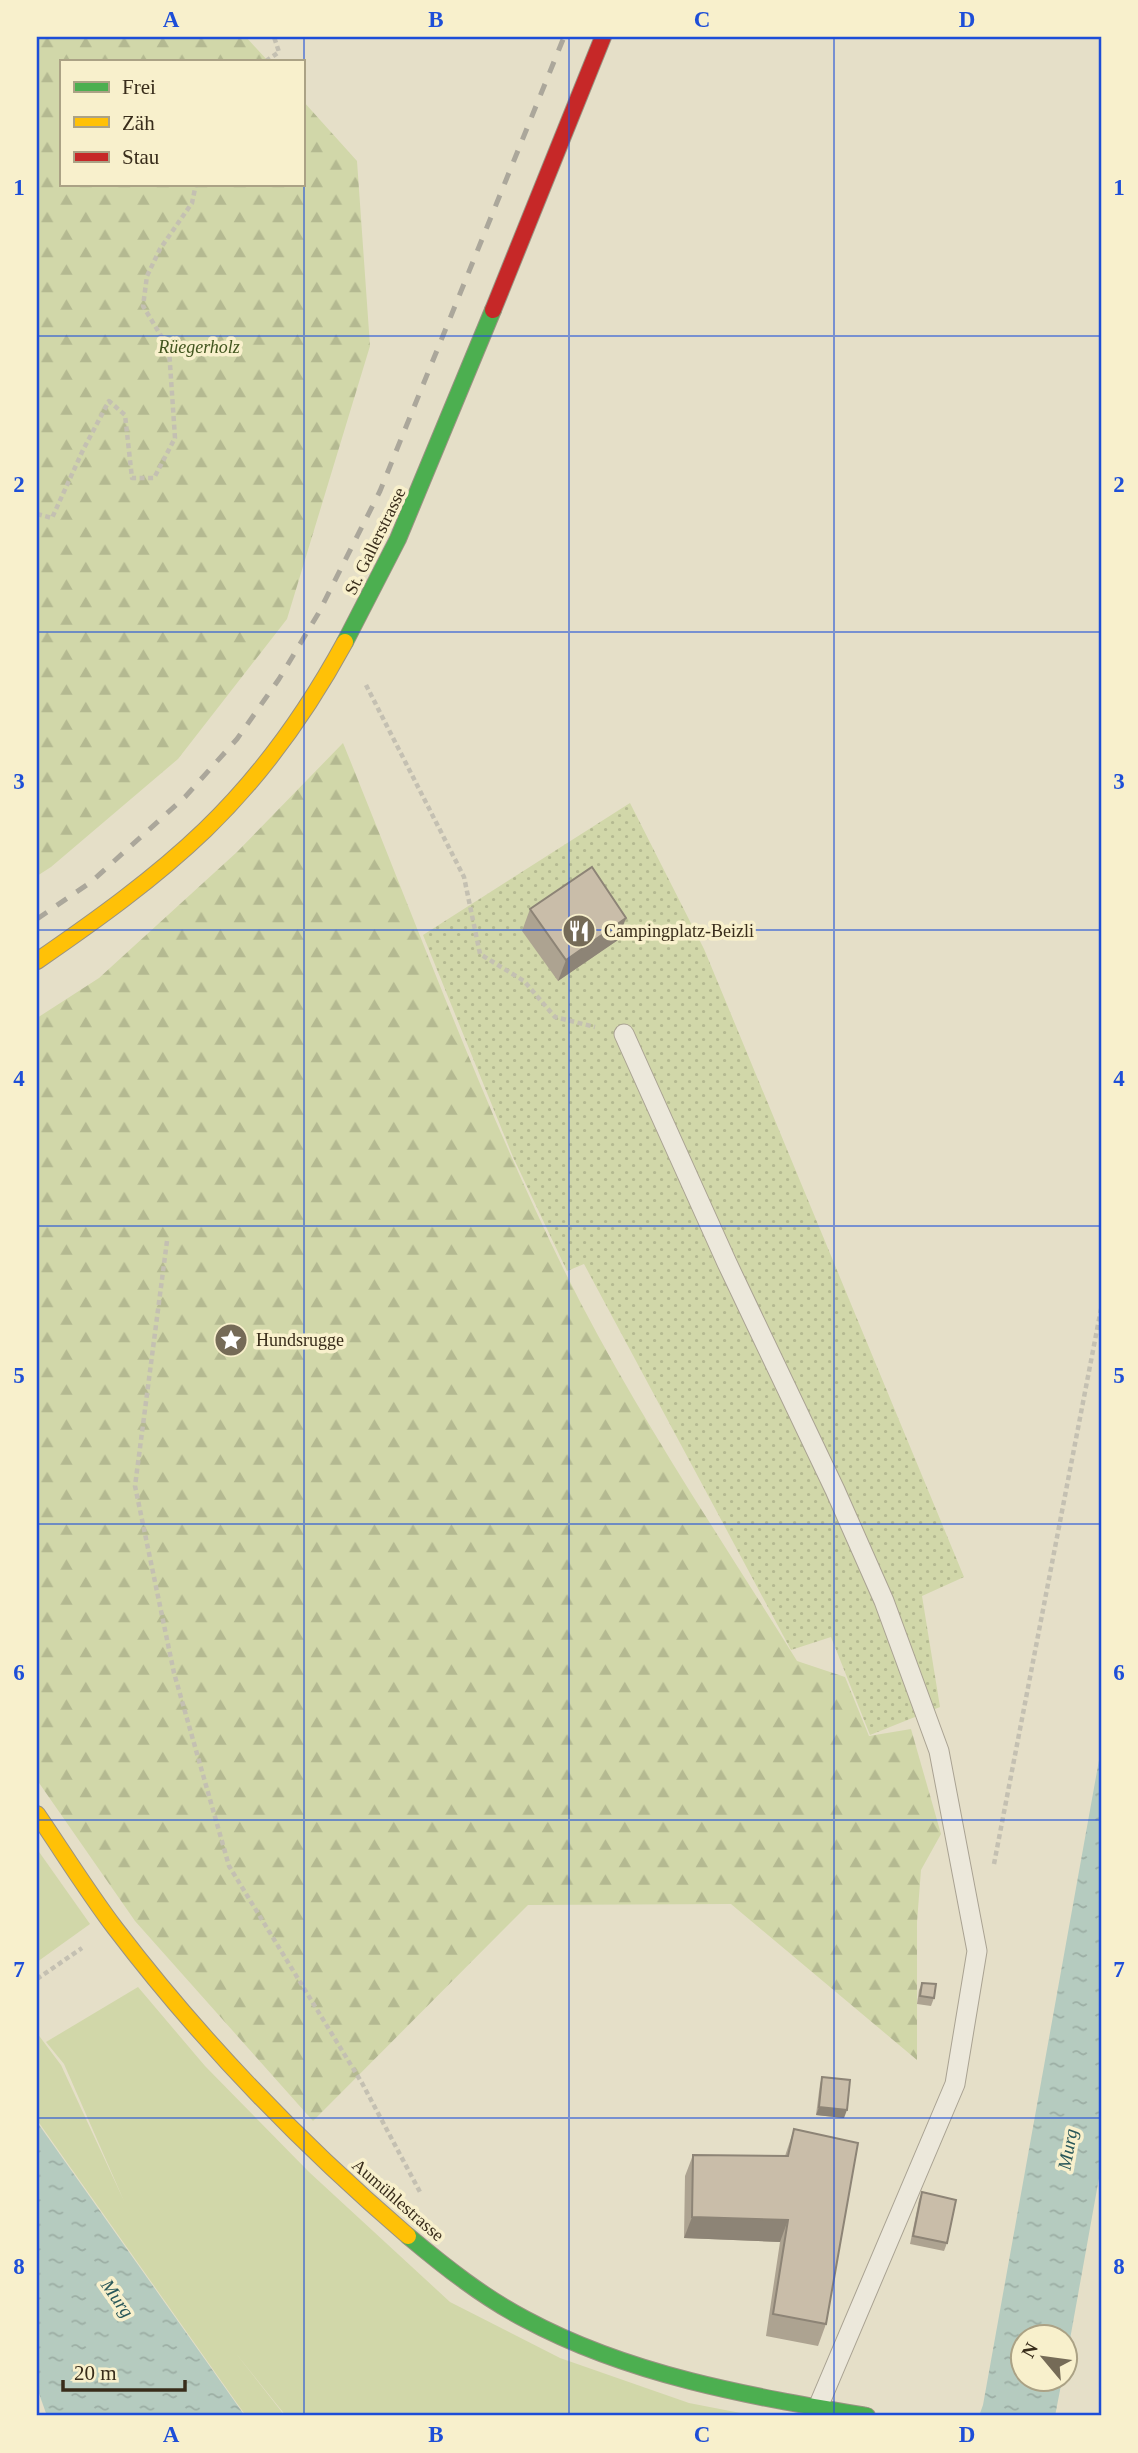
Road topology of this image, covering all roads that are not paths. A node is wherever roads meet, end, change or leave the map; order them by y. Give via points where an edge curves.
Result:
1 (603, 37) edge
2 (37, 961) edge
3 (624, 1034) road end
4 (37, 1814) edge
5 (818, 2407) junction
6 (867, 2416) edge

1 - 2 main road, St. Gallerstrasse via 414,508 334,662 291,729 227,808 108,913
3 - 5 lane via 884,1601 939,1751 977,1951 955,2084
4 - 5 main road, Aumühlestrasse via 115,1928 229,2065 345,2181 472,2288 548,2332 625,2363 719,2390
5 - 6 main road, Aumühlestrasse

